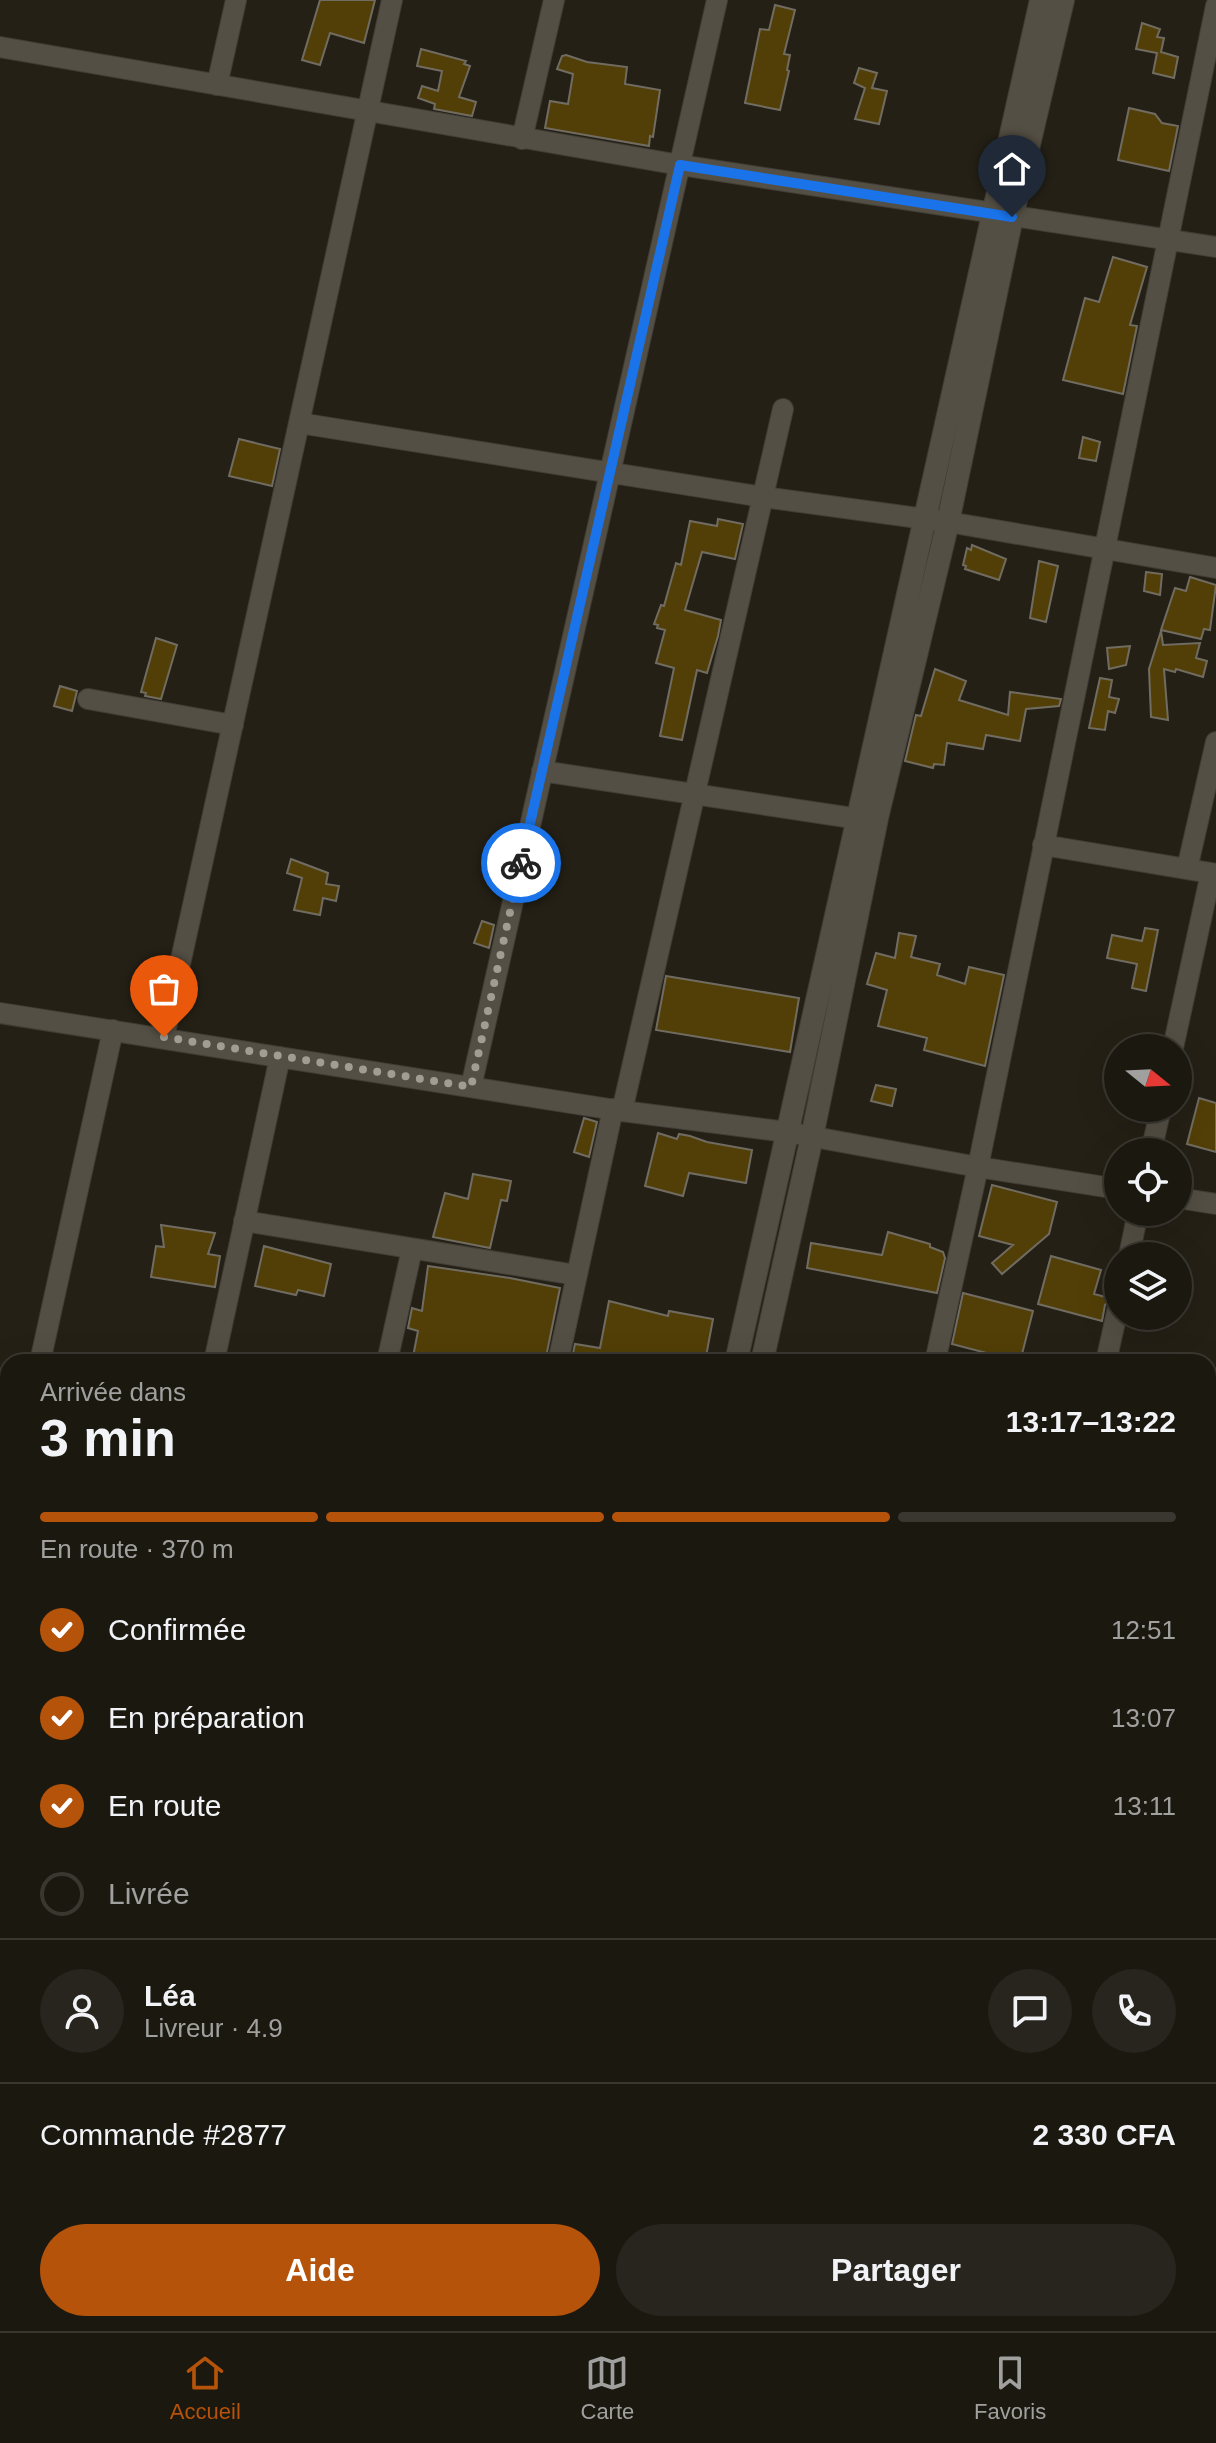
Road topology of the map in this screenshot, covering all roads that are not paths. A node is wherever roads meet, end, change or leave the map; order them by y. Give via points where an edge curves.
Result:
1 (236, 0) edge
2 (392, 0) edge
3 (554, 0) edge
4 (717, 0) edge
5 (1041, 0) edge
6 (1063, 0) edge
7 (1216, 6) edge
8 (0, 47) edge
9 (217, 85) junction
10 (368, 112) junction
11 (522, 139) junction
12 (680, 165) junction
13 (1002, 215) junction
14 (1169, 240) junction
15 (1216, 247) edge
16 (783, 409) dead end
17 (299, 423) junction
18 (610, 473) junction
19 (763, 497) junction
20 (925, 519) junction
21 (948, 522) junction
22 (1102, 550) junction
23 (1216, 568) edge
24 (88, 699) dead end
25 (233, 725) junction
26 (1216, 742) edge
27 (542, 771) junction
28 (695, 795) junction
29 (859, 819) junction
30 (1043, 845) junction
31 (1187, 869) junction
32 (1213, 874) edge
33 (0, 1013) edge
34 (113, 1030) junction
35 (1176, 1034) edge
36 (164, 1037) junction
37 (280, 1057) junction
38 (471, 1087) junction
39 (618, 1110) junction
40 (787, 1132) junction
41 (812, 1137) junction
42 (978, 1167) junction
43 (1104, 1187) edge
44 (1192, 1200) edge
45 (1216, 1204) edge
46 (244, 1221) junction
47 (412, 1249) junction
48 (576, 1275) junction
49 (1113, 1330) edge
50 (42, 1354) edge
51 (216, 1354) edge
52 (389, 1354) edge
53 (560, 1354) edge
54 (738, 1354) edge
55 (764, 1354) edge
56 (937, 1354) edge
57 (1108, 1354) edge

1 - 9 street
2 - 10 street
3 - 11 street
4 - 12 street
5 - 13 street
6 - 13 street
7 - 14 street
8 - 9 street
9 - 10 street
10 - 11 street
10 - 17 street
11 - 12 street
12 - 13 street
12 - 18 street
13 - 14 street
13 - 20 street
13 - 21 street
14 - 15 street
14 - 22 street
16 - 19 street
17 - 18 street
17 - 25 street
18 - 19 street
18 - 27 street
19 - 20 street
19 - 28 street
20 - 21 street
20 - 29 street
21 - 22 street
21 - 41 street via 877,818
22 - 23 street
22 - 30 street
24 - 25 street
25 - 36 street
26 - 31 street
27 - 28 street
27 - 38 street
28 - 29 street
28 - 39 street
29 - 40 street
30 - 31 street
30 - 42 street
31 - 32 street
32 - 35 street
33 - 34 street
34 - 36 street
34 - 50 street
36 - 37 street
37 - 38 street
37 - 46 street
38 - 39 street
39 - 40 street
39 - 48 street
40 - 41 street
40 - 54 street
41 - 42 street
41 - 55 street
42 - 43 street
42 - 56 street
44 - 45 street
46 - 47 street
46 - 51 street
47 - 48 street
47 - 52 street
48 - 53 street
49 - 57 street

